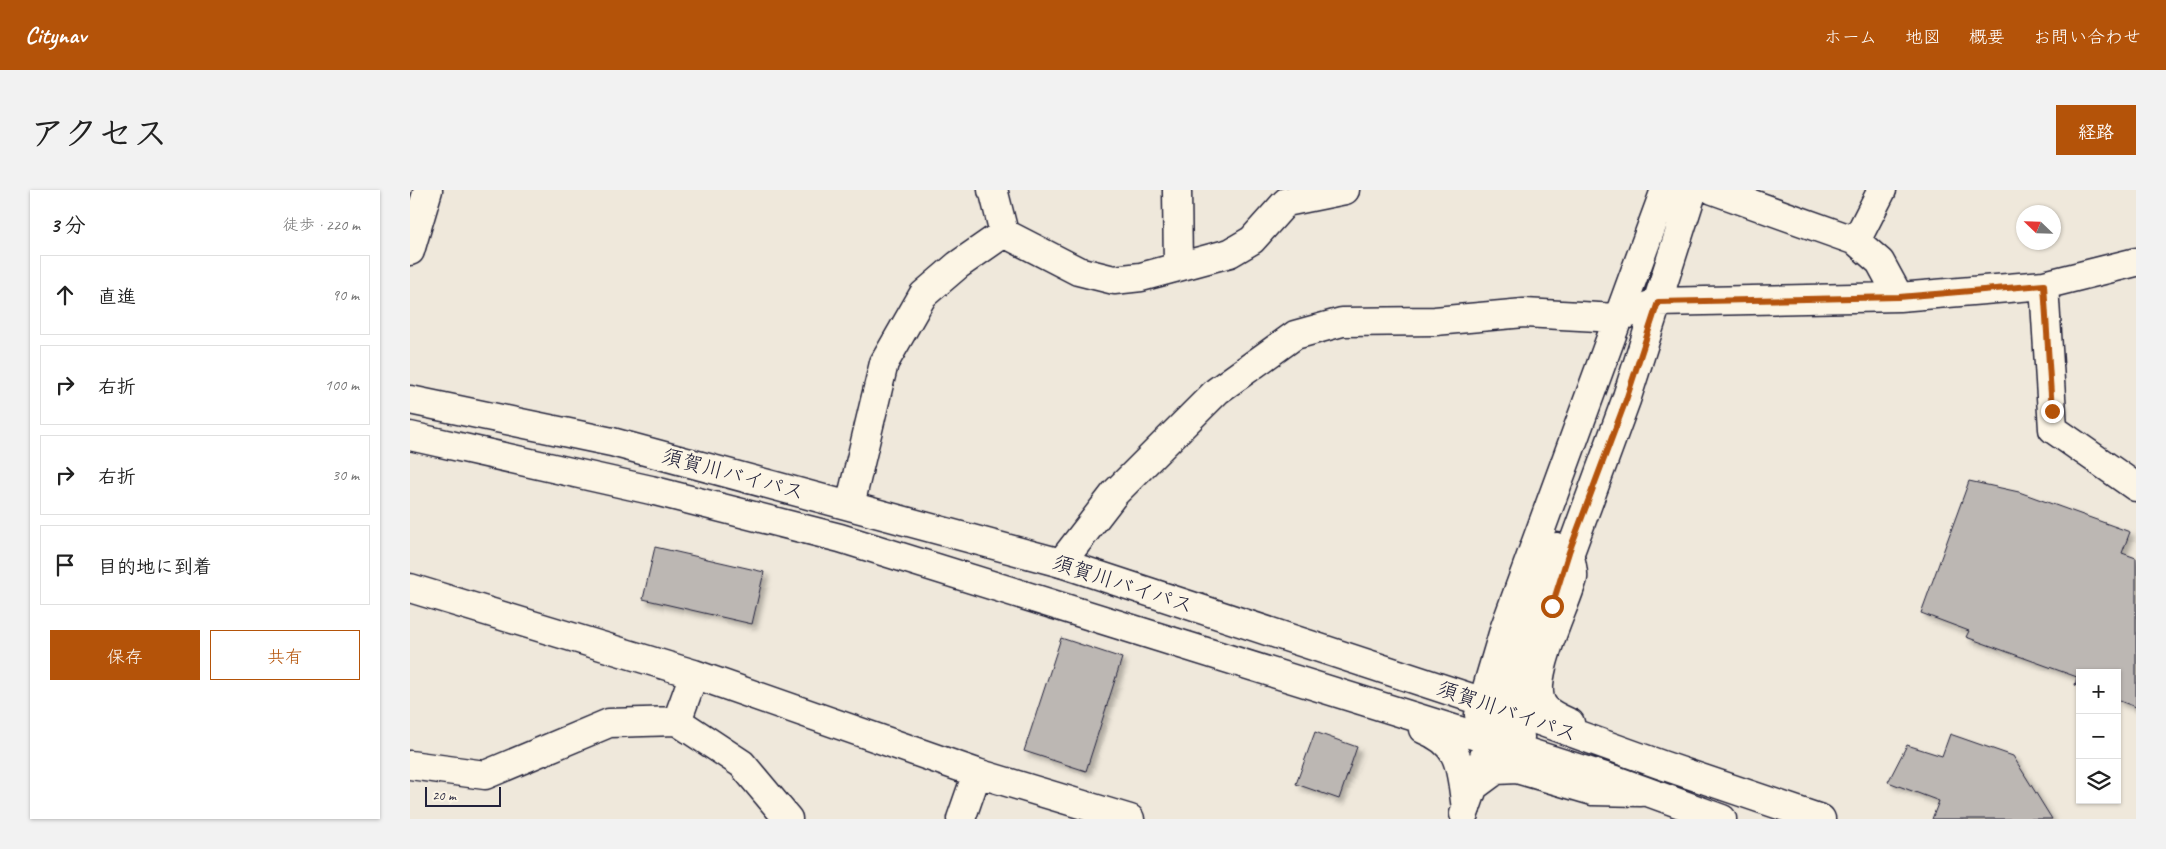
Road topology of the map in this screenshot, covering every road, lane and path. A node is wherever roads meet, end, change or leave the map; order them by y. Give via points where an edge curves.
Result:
1 (428, 190) edge
2 (992, 190) edge
3 (1177, 190) edge
4 (1345, 190) edge
5 (1665, 190) edge
6 (1693, 190) edge
7 (1713, 190) edge
8 (1882, 190) edge
9 (1004, 233) junction
10 (1856, 241) junction
11 (410, 251) edge
12 (2136, 262) edge
13 (1178, 267) junction
14 (2044, 285) junction
15 (1899, 297) junction
16 (1658, 302) junction
17 (1617, 318) junction
18 (410, 400) edge
19 (410, 436) edge
20 (2136, 487) edge
21 (850, 505) junction
22 (1569, 552) junction
23 (1061, 563) junction
24 (410, 588) edge
25 (1505, 627) junction
26 (1371, 666) junction
27 (694, 674) junction
28 (1341, 694) junction
29 (677, 721) junction
30 (1496, 721) junction
31 (1659, 764) junction
32 (410, 765) edge
33 (977, 773) junction
34 (1648, 792) junction
35 (1467, 805) edge
36 (788, 819) edge
37 (961, 819) edge
38 (1130, 819) edge
39 (1722, 819) edge
40 (1821, 819) edge

1 - 11 main road
2 - 9 main road
3 - 13 main road
4 - 13 main road via 1286,202 1252,240 1230,253
5 - 17 main road
6 - 16 main road
7 - 10 main road
8 - 10 main road
9 - 13 main road via 1078,271 1114,280
9 - 21 main road via 922,295 884,363
10 - 15 main road via 1880,262
12 - 14 main road
14 - 15 main road
14 - 20 main road via 2053,429
15 - 16 main road
16 - 17 main road
16 - 22 main road via 1626,400
16 - 30 main road via 1620,370
17 - 23 main road via 1524,313 1436,321 1342,322 1296,335 1217,391 1115,493
17 - 25 main road
18 - 21 main road, 須賀川バイパス via 612,442
19 - 28 main road, 須賀川バイパス via 651,490 840,538
21 - 23 main road, 須賀川バイパス
22 - 30 main road
22 - 31 main road via 1573,576 1541,667 1539,692 1543,707 1557,718
23 - 26 main road, 須賀川バイパス
24 - 27 main road
25 - 26 main road via 1481,678 1469,687 1422,674
25 - 30 main road
26 - 30 main road, 須賀川バイパス
27 - 29 main road
27 - 33 main road
28 - 30 main road, 須賀川バイパス
28 - 35 main road via 1438,735 1452,747 1460,766
29 - 32 main road via 609,722 485,775
29 - 36 main road via 742,764
30 - 31 main road, 須賀川バイパス
30 - 34 main road, 須賀川バイパス
30 - 35 main road
31 - 40 main road, 須賀川バイパス
33 - 37 main road
33 - 38 main road
34 - 35 main road via 1593,791 1517,769 1496,770
34 - 39 main road, 須賀川バイパス

